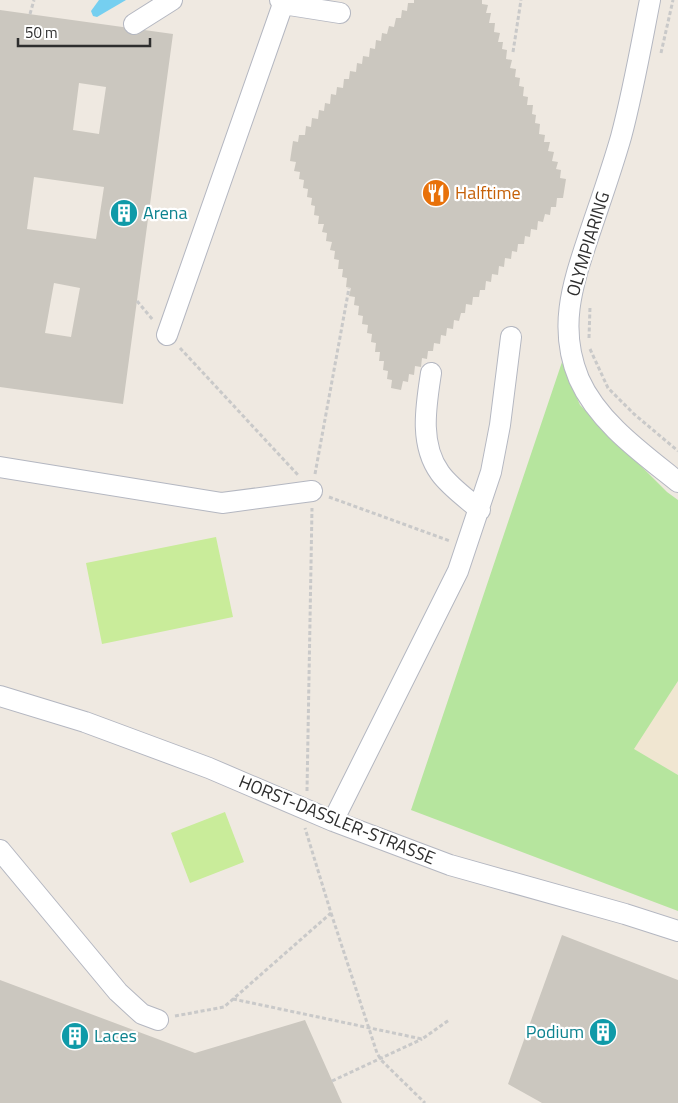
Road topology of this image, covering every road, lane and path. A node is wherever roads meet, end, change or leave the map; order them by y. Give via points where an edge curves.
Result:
1 (34, 0) edge
2 (172, 0) edge
3 (521, 0) edge
4 (650, 0) edge
5 (673, 0) edge
6 (281, 2) edge
7 (340, 12) dead end
8 (30, 14) dead end
9 (134, 24) dead end
10 (514, 52) dead end
11 (660, 54) dead end
12 (349, 288) dead end
13 (137, 302) dead end
14 (590, 303) dead end
15 (168, 335) junction
16 (511, 337) dead end
17 (431, 373) dead end
18 (678, 451) edge
19 (0, 467) edge
20 (678, 482) edge
21 (312, 491) junction
22 (480, 510) junction
23 (467, 547) junction
24 (0, 696) edge
25 (302, 808) junction
26 (333, 821) junction
27 (0, 850) edge
28 (331, 914) junction
29 (678, 931) edge
30 (232, 999) junction
31 (158, 1020) joint
32 (449, 1020) dead end
33 (370, 1027) junction
34 (422, 1039) junction
35 (381, 1060) junction
36 (332, 1081) dead end
37 (425, 1103) edge

1 - 8 path
2 - 9 street
3 - 10 path
4 - 20 street, OLYMPIARING via 620,138 571,294 568,335 579,378 589,398 608,421
5 - 11 path
6 - 7 street
6 - 15 street
12 - 21 path
13 - 15 path
14 - 18 path via 589,346 608,388
15 - 21 path
16 - 22 street via 497,446
17 - 22 street via 425,417 432,459 450,484
19 - 21 street via 222,503
21 - 23 path
21 - 25 path
22 - 23 street
23 - 26 street via 449,591
24 - 25 street, HORST-DASSLER-STRASSE via 127,737
25 - 26 street, HORST-DASSLER-STRASSE
25 - 28 path
26 - 29 street, HORST-DASSLER-STRASSE via 450,865
27 - 31 street via 118,992 142,1014
28 - 30 path
28 - 33 path
30 - 31 path via 224,1007
30 - 33 path
32 - 34 path
33 - 34 path
33 - 35 path
34 - 35 path
35 - 36 path
35 - 37 path

